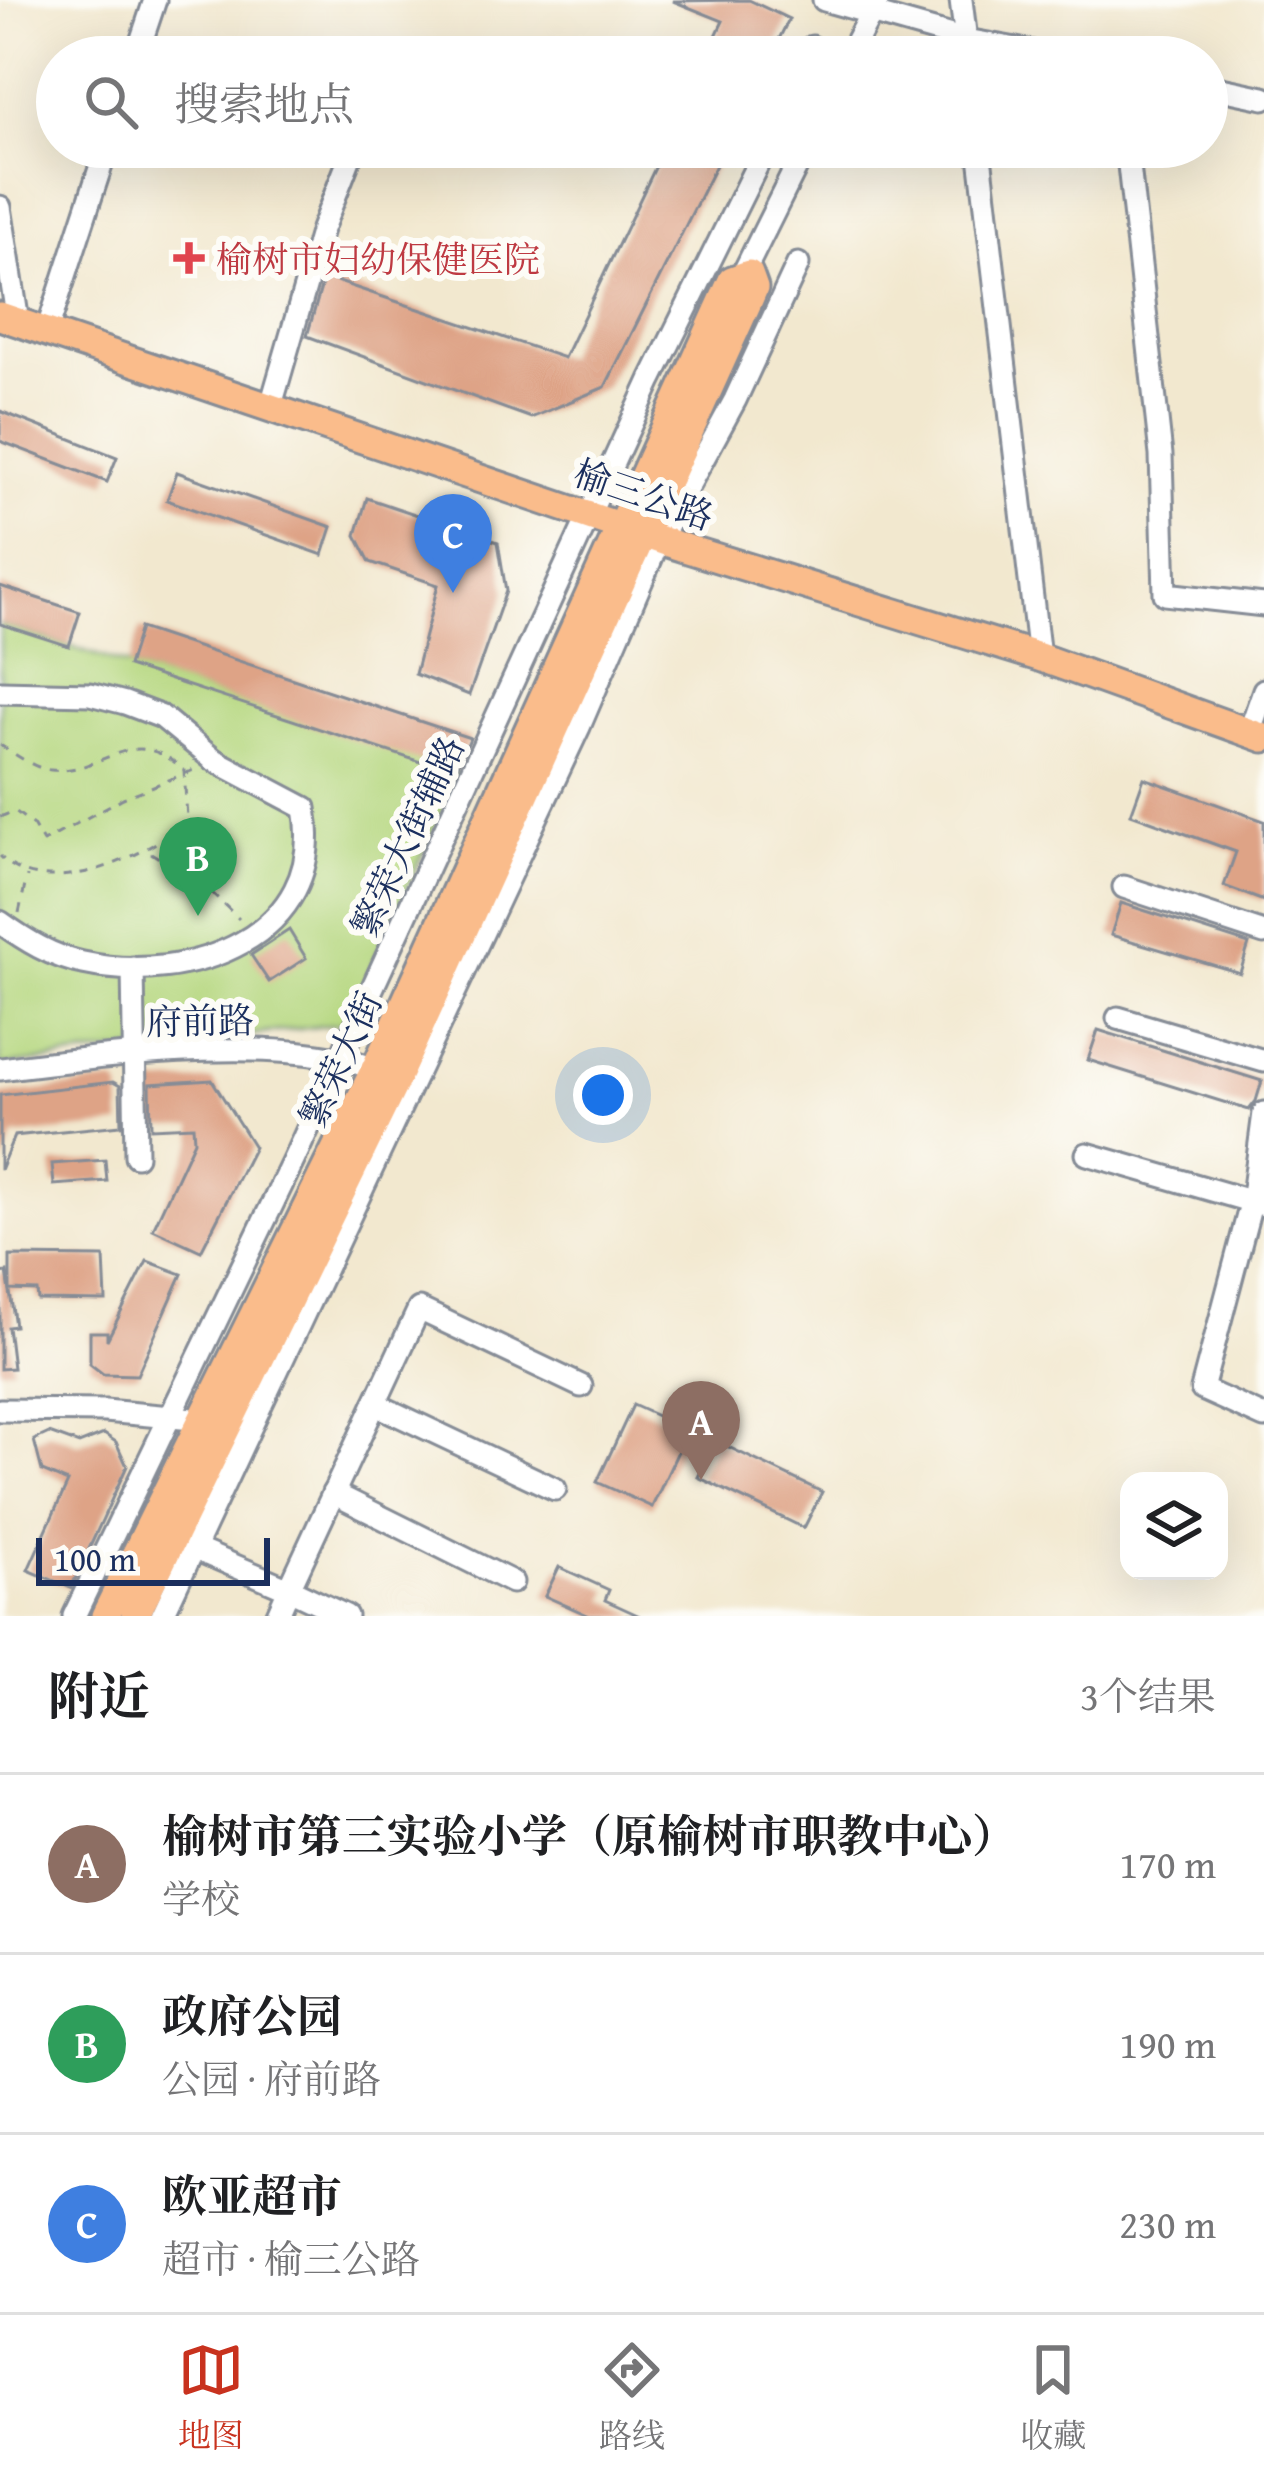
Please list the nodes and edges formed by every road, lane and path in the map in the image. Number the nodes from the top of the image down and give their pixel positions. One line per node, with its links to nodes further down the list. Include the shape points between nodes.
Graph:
1 (154, 0): 5 (street)
2 (824, 0): 4 (street)
3 (961, 0): 8 (street)
4 (874, 7): 6 (street); 7 (street)
5 (143, 36)
6 (859, 36)
7 (940, 36)
8 (966, 36)
9 (1228, 90): 10 (street)
10 (1264, 98)
11 (100, 168): 21 (street)
12 (346, 168): 22 (street)
13 (756, 168): 23 (street, 繁荣大街辅路)
14 (796, 168): 19 (street)
15 (981, 168): 26 (street)
16 (1128, 168): 25 (street, via 1161,455 1165,594)
17 (0, 207): 20 (street)
18 (798, 264): 24 (street)
19 (744, 272): 24 (main road, via 732,280); 24 (main road, via 754,288)
20 (8, 312): 21 (main road, 榆三公路)
21 (49, 326): 22 (main road, 榆三公路); 23 (main road, 榆三公路)
22 (274, 395): 23 (main road, 榆三公路)
23 (595, 505): 24 (main road, 榆三公路); 44 (street, 繁荣大街辅路)
24 (650, 521): 26 (main road, 榆三公路); 47 (main road, 繁荣大街); 60 (street, via 499,899)
25 (1264, 605)
26 (1038, 651): 29 (main road, 榆三公路)
27 (1264, 690): 29 (street)
28 (0, 692): 31 (street, via 125,703 162,717)
29 (1257, 729)
30 (0, 745): 32 (path, via 50,770 144,747 168,755)
31 (214, 760): 32 (path); 40 (street, via 305,808 308,864 292,902)
32 (184, 776): 33 (path, via 43,842 15,811); 34 (path, via 187,818)
33 (0, 817)
34 (150, 852): 36 (path); 40 (path, via 207,888)
35 (0, 856): 36 (path)
36 (27, 876): 38 (path)
37 (1124, 886): 39 (street)
38 (7, 927): 41 (street, via 51,954)
39 (1263, 933)
40 (255, 935): 41 (street, via 217,956)
41 (133, 968): 43 (street)
42 (1118, 1018): 45 (street)
43 (132, 1054): 44 (street, 府前路); 46 (street, 府前路); 50 (street)
44 (341, 1058): 47 (street, 府前路); 55 (street, 繁荣大街辅路)
45 (1264, 1061)
46 (0, 1069)
47 (386, 1075): 57 (main road, 繁荣大街); 60 (main road, 繁荣大街)
48 (1264, 1113): 51 (street)
49 (1087, 1154): 51 (street)
50 (136, 1156)
51 (1258, 1203): 56 (street, via 1202,1389)
52 (581, 1387): 53 (street, via 419,1309)
53 (375, 1404): 58 (street); 59 (street)
54 (0, 1411): 55 (street)
55 (166, 1416): 57 (street); 63 (street, 繁荣大街辅路)
56 (1264, 1417)
57 (205, 1420): 64 (main road, 繁荣大街)
58 (555, 1490)
59 (333, 1493): 61 (street); 62 (street)
60 (180, 1549): 62 (street); 65 (main road, 繁荣大街); 66 (street)
61 (512, 1582)
62 (289, 1589): 67 (street); 68 (street)
63 (74, 1616)
64 (105, 1616)
65 (135, 1616)
66 (161, 1616)
67 (277, 1616)
68 (346, 1616)

